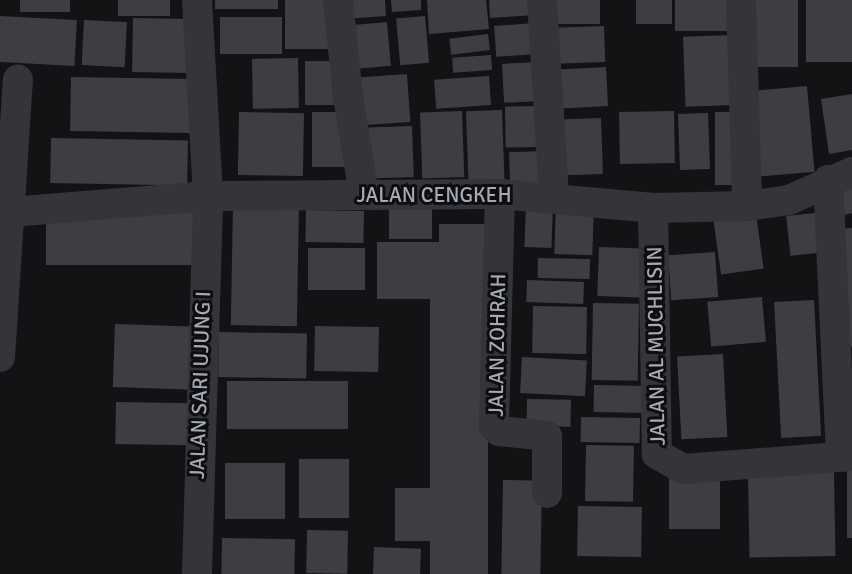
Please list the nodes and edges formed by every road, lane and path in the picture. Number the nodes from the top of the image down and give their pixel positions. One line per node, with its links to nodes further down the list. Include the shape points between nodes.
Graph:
1 (197, 0): 9 (street, JALAN SARI UJUNG I)
2 (338, 0): 8 (street)
3 (542, 0): 10 (street)
4 (741, 0): 11 (street)
5 (18, 79): 13 (street)
6 (840, 176): 11 (street, JALAN CENGKEH, via 789,200); 16 (street)
7 (500, 194): 8 (street, JALAN CENGKEH); 10 (street, JALAN CENGKEH); 17 (street, JALAN ZOHRAH, via 494,426 499,431 547,436)
8 (364, 195): 9 (street, JALAN CENGKEH)
9 (208, 196): 13 (street, JALAN CENGKEH); 18 (street, JALAN SARI UJUNG I)
10 (554, 198): 12 (street, JALAN CENGKEH)
11 (747, 206): 12 (street, JALAN CENGKEH)
12 (653, 208): 16 (street, JALAN AL MUCHLISIN, via 657,454 682,469)
13 (10, 212): 14 (street)
14 (4, 242): 15 (street)
15 (0, 357)
16 (846, 456)
17 (547, 493)
18 (197, 574)

